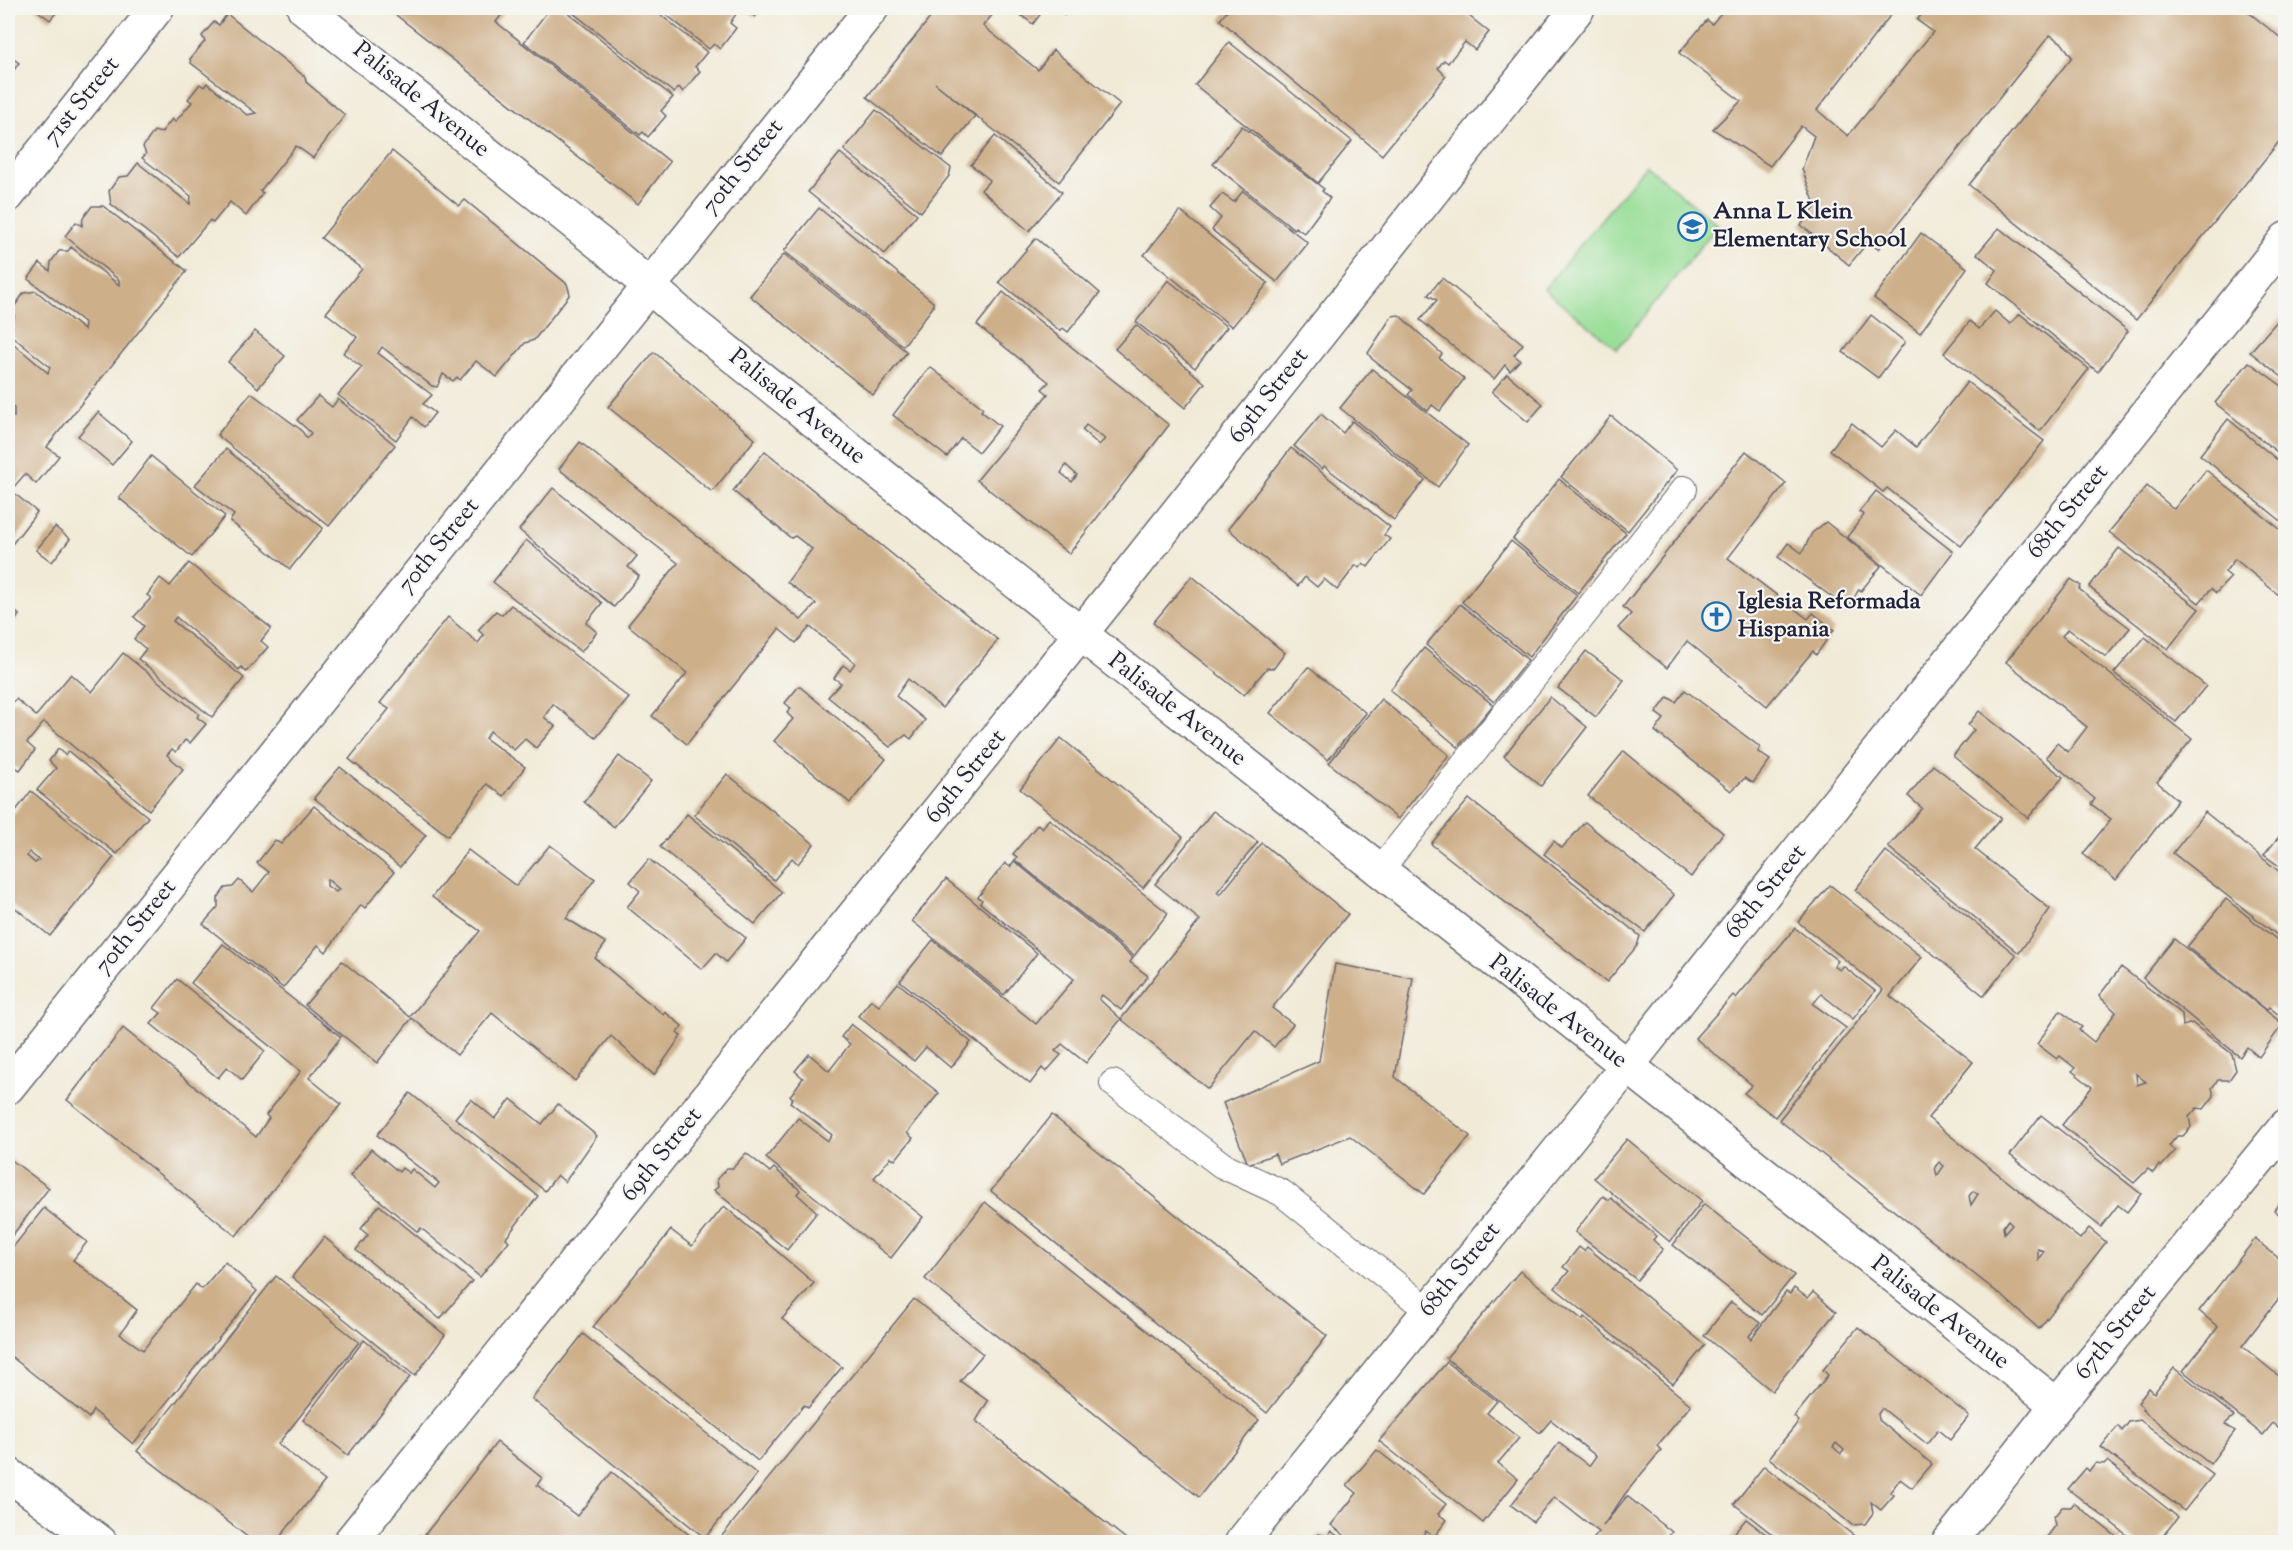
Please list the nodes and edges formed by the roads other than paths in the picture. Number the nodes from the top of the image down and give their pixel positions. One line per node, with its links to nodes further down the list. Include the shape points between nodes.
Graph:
1 (157, 8): 5 (street, 71st Street)
2 (304, 8): 7 (street, Palisade Avenue, via 608,250)
3 (872, 8): 7 (street, 70th Street)
4 (1578, 8): 9 (street, 69th Street)
5 (8, 195)
6 (2286, 239): 11 (street, 68th Street)
7 (646, 286): 9 (street, Palisade Avenue); 13 (street, 70th Street)
8 (1684, 489): 10 (lane)
9 (1081, 634): 10 (street, Palisade Avenue); 19 (street, 69th Street)
10 (1380, 870): 11 (street, Palisade Avenue)
11 (1627, 1066): 15 (street, 68th Street); 16 (street, Palisade Avenue)
12 (1113, 1083): 15 (lane, via 1222,1165 1282,1193)
13 (8, 1087)
14 (2286, 1126): 16 (street, 67th Street)
15 (1428, 1310): 20 (street, 68th Street)
16 (2057, 1405): 21 (street, 67th Street)
17 (8, 1474): 18 (street)
18 (100, 1542)
19 (350, 1542)
20 (1242, 1542)
21 (1949, 1542)

